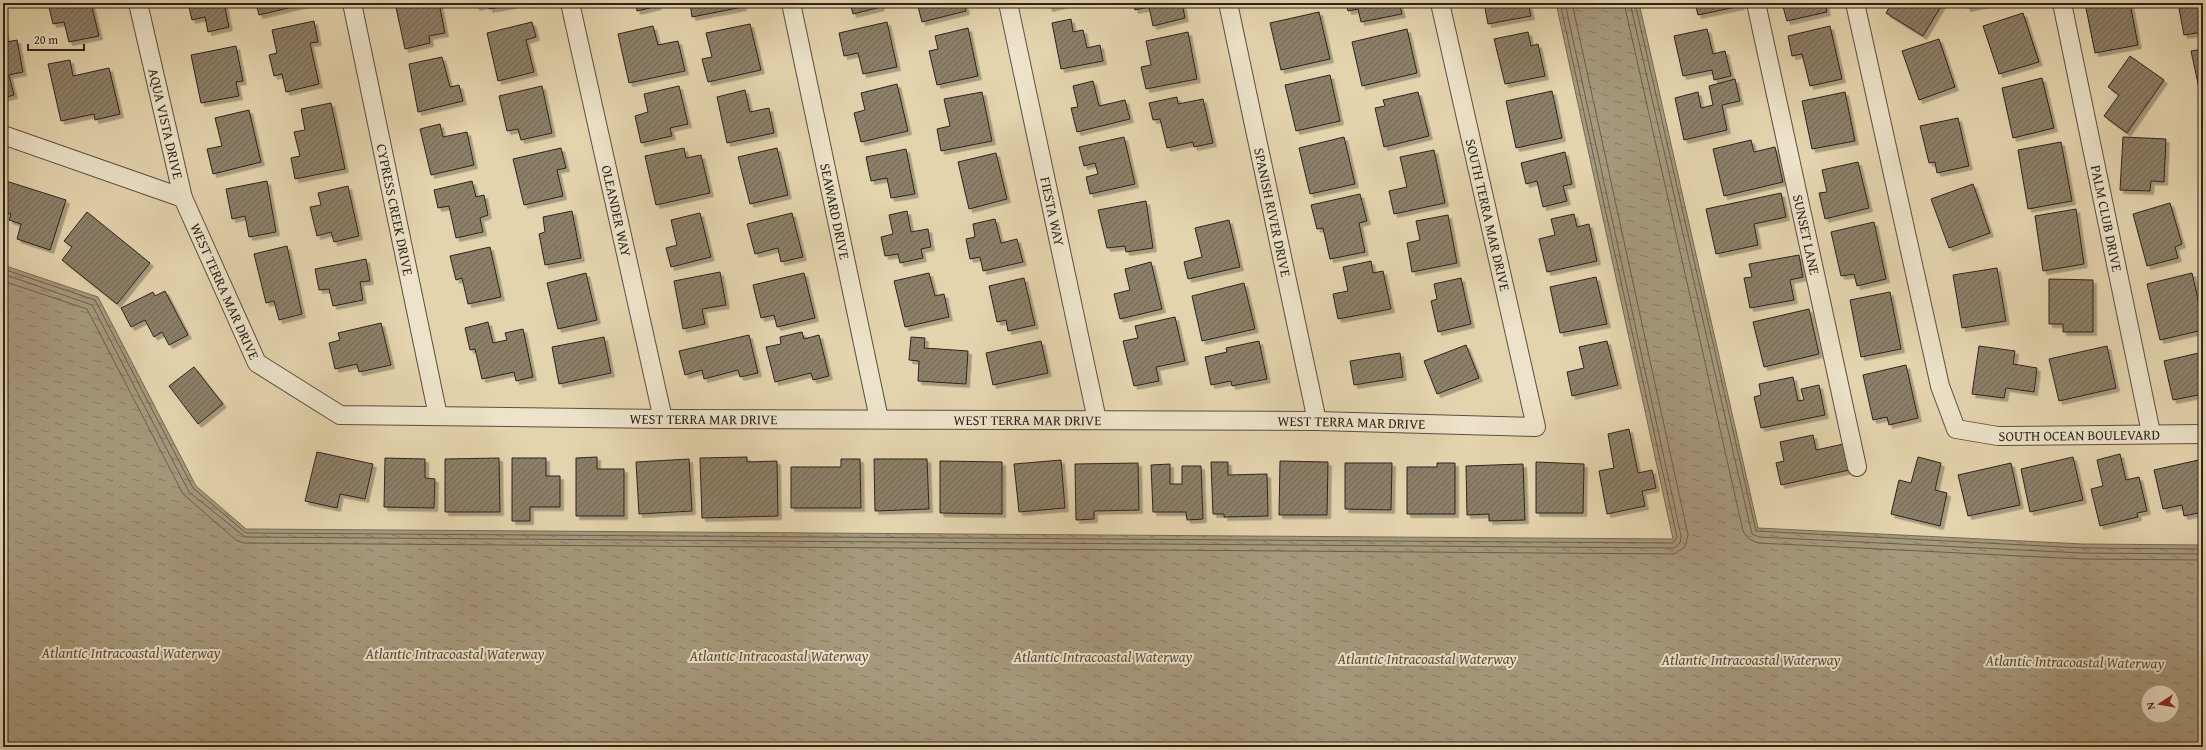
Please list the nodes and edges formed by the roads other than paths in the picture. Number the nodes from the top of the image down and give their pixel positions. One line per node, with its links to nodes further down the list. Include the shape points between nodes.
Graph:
1 (138, 3): 12 (street, AQUA VISTA DRIVE)
2 (352, 3): 13 (street, CYPRESS CREEK DRIVE)
3 (570, 3): 14 (street, OLEANDER WAY)
4 (791, 3): 15 (street, SEAWARD DRIVE)
5 (1008, 3): 16 (street, FIESTA WAY)
6 (1228, 3): 17 (street, SPANISH RIVER DRIVE)
7 (1440, 3): 18 (street, SOUTH TERRA MAR DRIVE)
8 (1756, 3): 21 (street, SUNSET LANE)
9 (1855, 3): 19 (street, SOUTH OCEAN BOULEVARD, via 1940,386 1956,429 1998,436)
10 (2062, 3): 19 (street, PALM CLUB DRIVE)
11 (3, 135): 12 (street)
12 (183, 198): 13 (street, WEST TERRA MAR DRIVE, via 257,362 340,415)
13 (438, 416): 14 (street, WEST TERRA MAR DRIVE)
14 (663, 419): 15 (street, WEST TERRA MAR DRIVE)
15 (879, 419): 16 (street, WEST TERRA MAR DRIVE)
16 (1097, 420): 17 (street, WEST TERRA MAR DRIVE)
17 (1317, 421): 18 (street, WEST TERRA MAR DRIVE)
18 (1536, 427)
19 (2151, 433): 20 (street, SOUTH OCEAN BOULEVARD)
20 (2203, 434)
21 (1857, 467)

